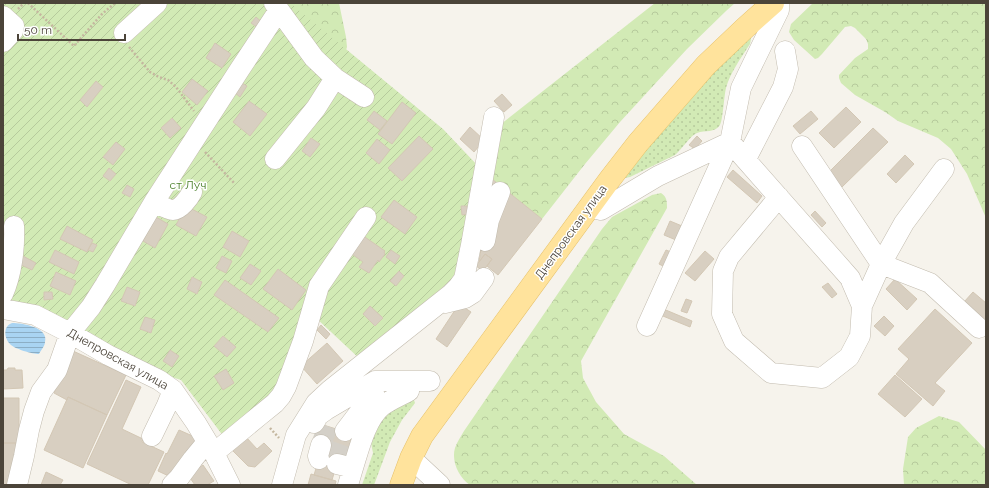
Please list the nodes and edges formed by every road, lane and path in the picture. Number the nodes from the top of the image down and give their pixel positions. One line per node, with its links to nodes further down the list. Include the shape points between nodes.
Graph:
1 (28, 3): 2 (path, via 74,46)
2 (115, 3)
3 (157, 3): 9 (lane)
4 (759, 3): 41 (main road, Днепровская улица, via 700,61 633,136 600,177)
5 (773, 3): 27 (main road, Днепровская улица, via 706,65 638,143)
6 (778, 3): 17 (lane, via 778,10 741,88)
7 (277, 6): 12 (lane, via 314,58); 15 (lane)
8 (3, 16): 10 (lane, via 14,26 13,31)
9 (124, 33): 15 (path, via 125,41 150,72 168,80 176,87)
10 (3, 42)
11 (785, 51): 20 (lane, via 788,70 782,87)
12 (335, 78): 13 (lane); 19 (lane, via 316,108)
13 (364, 97)
14 (494, 117): 32 (lane)
15 (205, 124): 16 (lane)
16 (194, 140): 22 (path); 26 (lane)
17 (730, 142): 20 (lane); 27 (lane, via 658,176 600,210); 37 (lane)
18 (802, 146): 30 (lane)
19 (274, 158)
20 (746, 160): 25 (lane)
21 (944, 169): 30 (lane, via 904,223)
22 (235, 184)
23 (192, 192): 26 (lane, via 176,209 172,210)
24 (500, 192): 32 (lane, via 488,220 483,250)
25 (779, 196): 35 (lane, via 850,278); 35 (lane, via 729,257 723,271 722,314 734,341 771,373 822,378 849,357 860,336)
26 (154, 202): 39 (lane, via 91,307)
27 (589, 207): 49 (main road, Днепровская улица, via 422,436)
28 (366, 217): 44 (lane, via 319,286 308,346 286,388 275,403)
29 (14, 226): 33 (lane, via 10,273)
30 (881, 264): 35 (lane); 38 (lane, via 930,284)
31 (484, 278): 34 (lane, via 473,293 465,298)
32 (464, 279): 34 (lane)
33 (3, 294)
34 (437, 305): 47 (lane, via 330,385 296,435)
35 (862, 306)
36 (3, 309): 39 (lane, Днепровская улица, via 35,315)
37 (647, 326)
38 (979, 328)
39 (70, 333): 42 (lane, Днепровская улица); 50 (lane, via 57,370 40,392)
40 (430, 381): 41 (lane); 43 (lane); 54 (lane, via 375,381 319,415 312,426)
41 (452, 382): 55 (main road, Днепровская улица, via 418,431)
42 (173, 390): 45 (lane); 46 (lane, Днепровская улица)
43 (409, 390): 48 (lane, via 381,406 368,425); 48 (lane, via 374,393 331,419)
44 (259, 416): 46 (lane); 47 (path)
45 (152, 436)
46 (211, 447): 51 (lane, via 193,459); 52 (lane, Днепровская улица)
47 (292, 448): 53 (lane)
48 (336, 454)
49 (411, 458): 56 (main road, Днепровская улица); 57 (lane)
50 (17, 485)
51 (172, 485)
52 (230, 485)
53 (282, 485)
54 (293, 485)
55 (394, 485)
56 (401, 485)
57 (440, 485)

